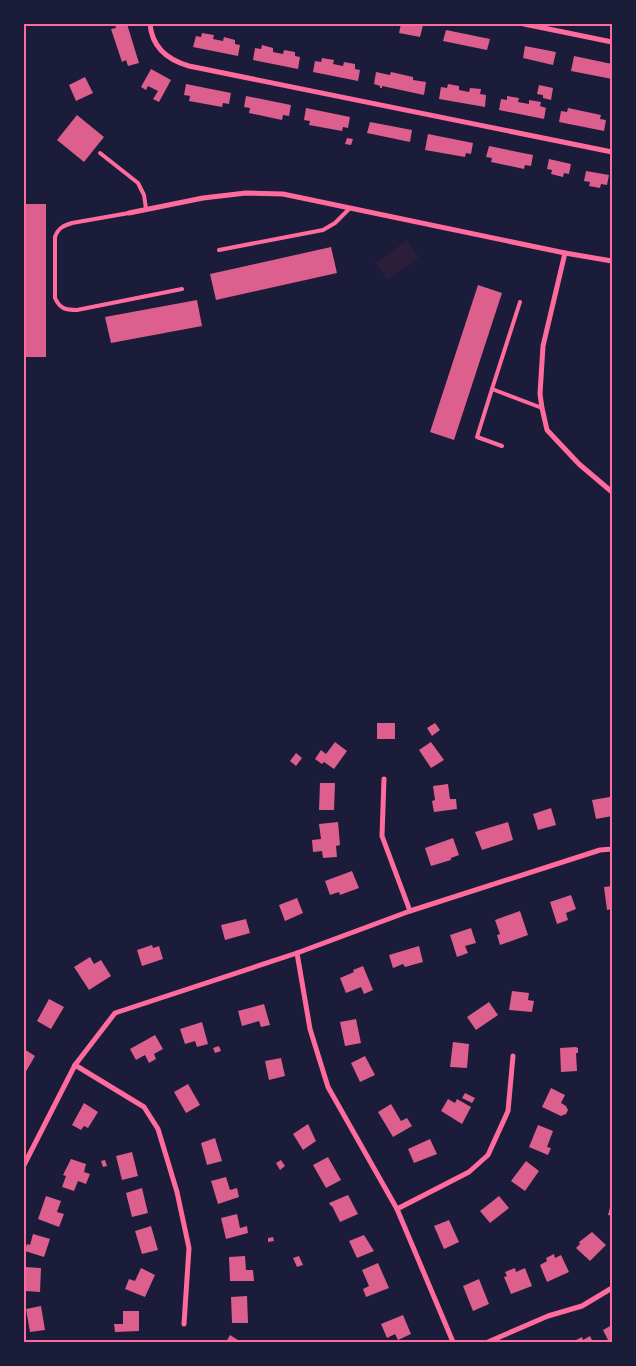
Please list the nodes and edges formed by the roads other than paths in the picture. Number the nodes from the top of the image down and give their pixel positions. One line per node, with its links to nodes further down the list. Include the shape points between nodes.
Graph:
1 (150, 24): 4 (street, via 154,41 165,55 189,66)
2 (524, 24): 3 (street)
3 (612, 42)
4 (612, 152)
5 (100, 153): 7 (lane, via 138,184)
6 (350, 208): 7 (street, via 283,194 246,193); 9 (lane, via 335,224 323,230); 10 (street)
7 (146, 210): 8 (street)
8 (129, 213): 12 (lane, via 72,223 58,230 55,237 55,298 58,305 66,310 77,310)
9 (219, 250)
10 (565, 253): 11 (street); 15 (street, via 543,346)
11 (612, 261)
12 (182, 289)
13 (520, 302): 14 (lane)
14 (492, 388): 15 (lane); 16 (lane, via 477,437)
15 (542, 408): 17 (street, via 547,430 579,464)
16 (502, 446)
17 (612, 492)
18 (384, 779): 20 (street, via 382,836)
19 (612, 849): 20 (street, via 600,850)
20 (410, 911): 21 (street)
21 (298, 953): 23 (street, via 115,1013); 25 (street, via 310,1028 328,1087)
22 (513, 1056): 25 (street, via 508,1111 488,1155 469,1172)
23 (75, 1066): 24 (street); 27 (street, via 144,1107 158,1129 177,1192 189,1248)
24 (24, 1165)
25 (397, 1209): 28 (street)
26 (612, 1288): 29 (street, via 582,1306 548,1316)
27 (184, 1324)
28 (453, 1342)
29 (488, 1342)

